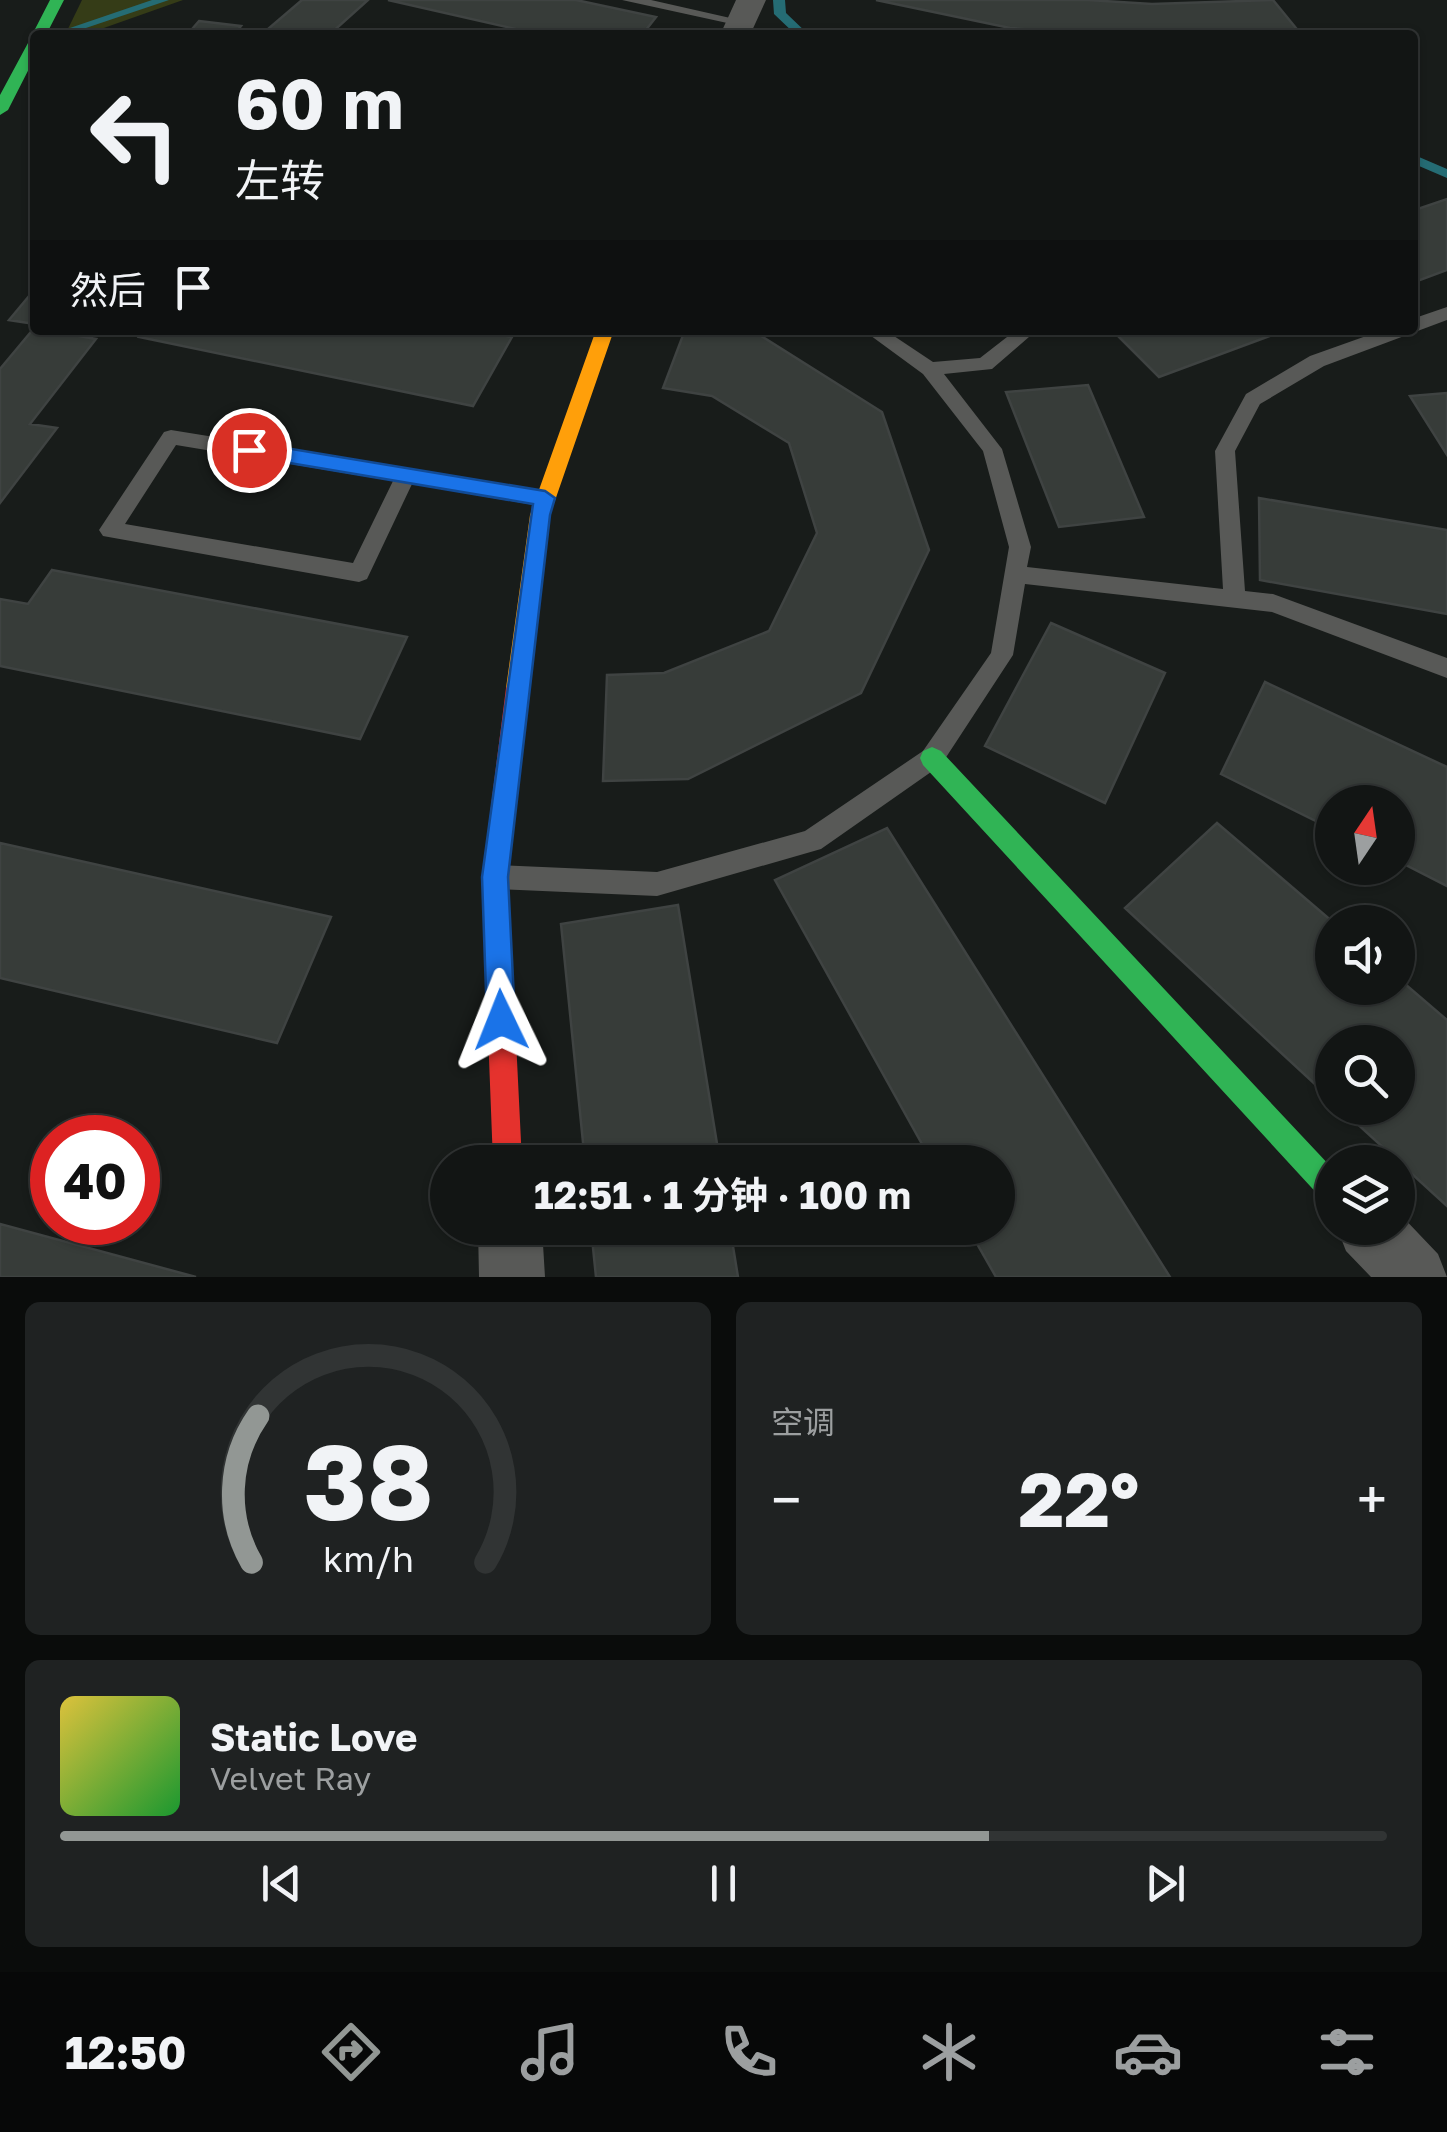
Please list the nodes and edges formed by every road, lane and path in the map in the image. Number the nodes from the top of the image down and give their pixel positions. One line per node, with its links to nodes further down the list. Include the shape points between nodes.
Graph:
1 (58, 0): 4 (street)
2 (638, 1): 3 (lane)
3 (742, 19)
4 (42, 30)
5 (30, 53): 6 (street)
6 (0, 110)
7 (1447, 313): 8 (lane)
8 (1418, 324)
9 (603, 335): 15 (street)
10 (879, 335): 13 (lane)
11 (1022, 335): 13 (lane, via 984,364)
12 (1388, 335): 17 (lane, via 1318,361 1254,399 1225,451)
13 (930, 369): 16 (lane, via 992,449 1020,547)
14 (406, 475): 14 (lane, via 171,437 110,530 360,573); 15 (lane)
15 (545, 498): 20 (street)
16 (1015, 574): 17 (lane); 19 (lane, via 1002,654)
17 (1234, 597): 18 (lane, via 1273,603)
18 (1447, 668)
19 (932, 758): 20 (lane, via 812,841 657,884); 22 (street)
20 (495, 877): 21 (street)
21 (507, 1145)
22 (1315, 1170)
23 (511, 1245): 25 (street)
24 (1385, 1245): 26 (street)
25 (512, 1277)
26 (1415, 1277)

